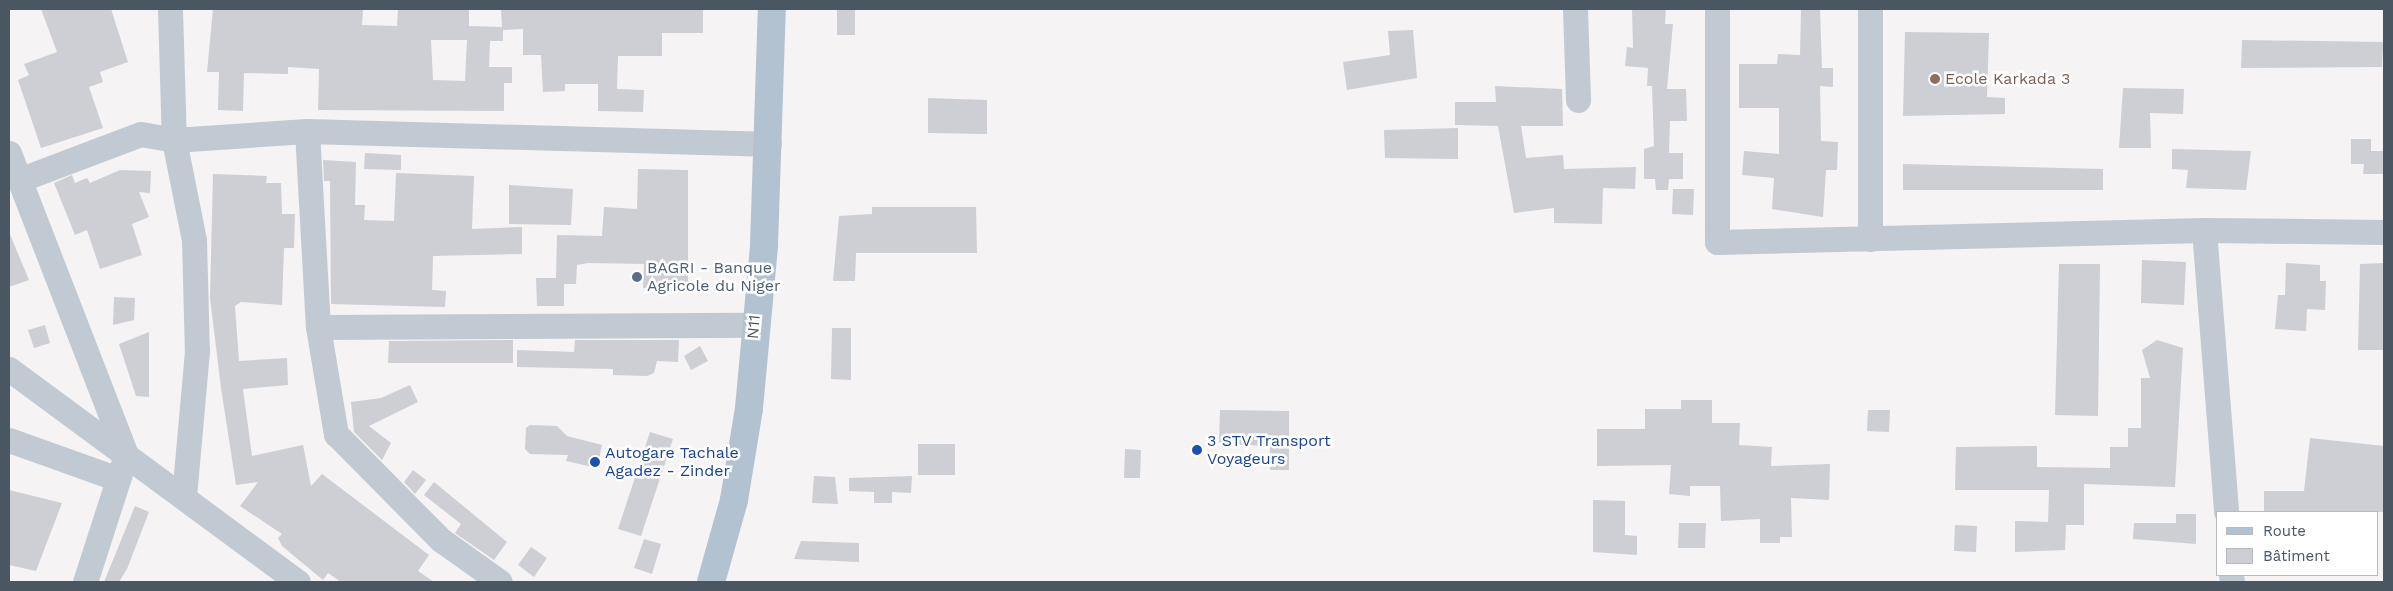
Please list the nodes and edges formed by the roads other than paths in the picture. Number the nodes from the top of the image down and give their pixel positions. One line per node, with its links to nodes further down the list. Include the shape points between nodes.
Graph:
1 (170, 9): 8 (street)
2 (772, 9): 9 (main road, N11)
3 (1575, 9): 6 (street)
4 (1718, 9): 14 (street, via 1717,242)
5 (1870, 9): 14 (street)
6 (1578, 100)
7 (307, 131): 8 (street); 9 (street); 15 (street)
8 (174, 140): 11 (street, via 141,134); 21 (street, via 194,240 197,351)
9 (769, 144): 16 (main road, N11)
10 (9, 153): 11 (street)
11 (18, 180): 19 (street)
12 (2204, 230): 13 (street); 14 (street); 22 (street)
13 (2384, 232)
14 (1870, 239)
15 (318, 326): 16 (street); 25 (street, via 336,434 441,540)
16 (754, 326): 26 (main road, N11, via 748,417 734,500)
17 (9, 369): 19 (street)
18 (9, 440): 20 (street)
19 (126, 455): 20 (street); 21 (street)
20 (118, 479): 23 (street)
21 (184, 497): 24 (street)
22 (2226, 511)
23 (85, 582)
24 (298, 582)
25 (500, 582)
26 (711, 582)

